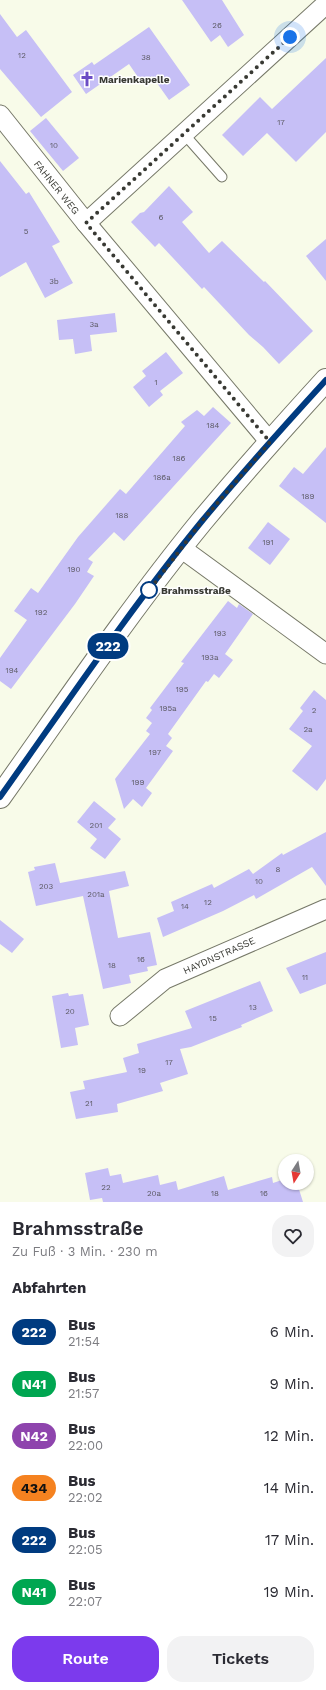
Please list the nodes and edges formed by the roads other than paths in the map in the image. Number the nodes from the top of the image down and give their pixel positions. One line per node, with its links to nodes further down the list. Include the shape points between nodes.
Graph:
1 (326, 4): 3 (street)
2 (0, 115): 5 (street, FAHNER WEG)
3 (184, 134): 4 (lane); 5 (street)
4 (222, 177)
5 (86, 223): 7 (street, FAHNER WEG)
6 (326, 380): 7 (main road)
7 (270, 442): 8 (main road)
8 (182, 548): 9 (street); 10 (main road)
9 (326, 654)
10 (0, 797)
11 (326, 909): 12 (street, HAYDNSTRASSE, via 165,979)
12 (120, 1016)

